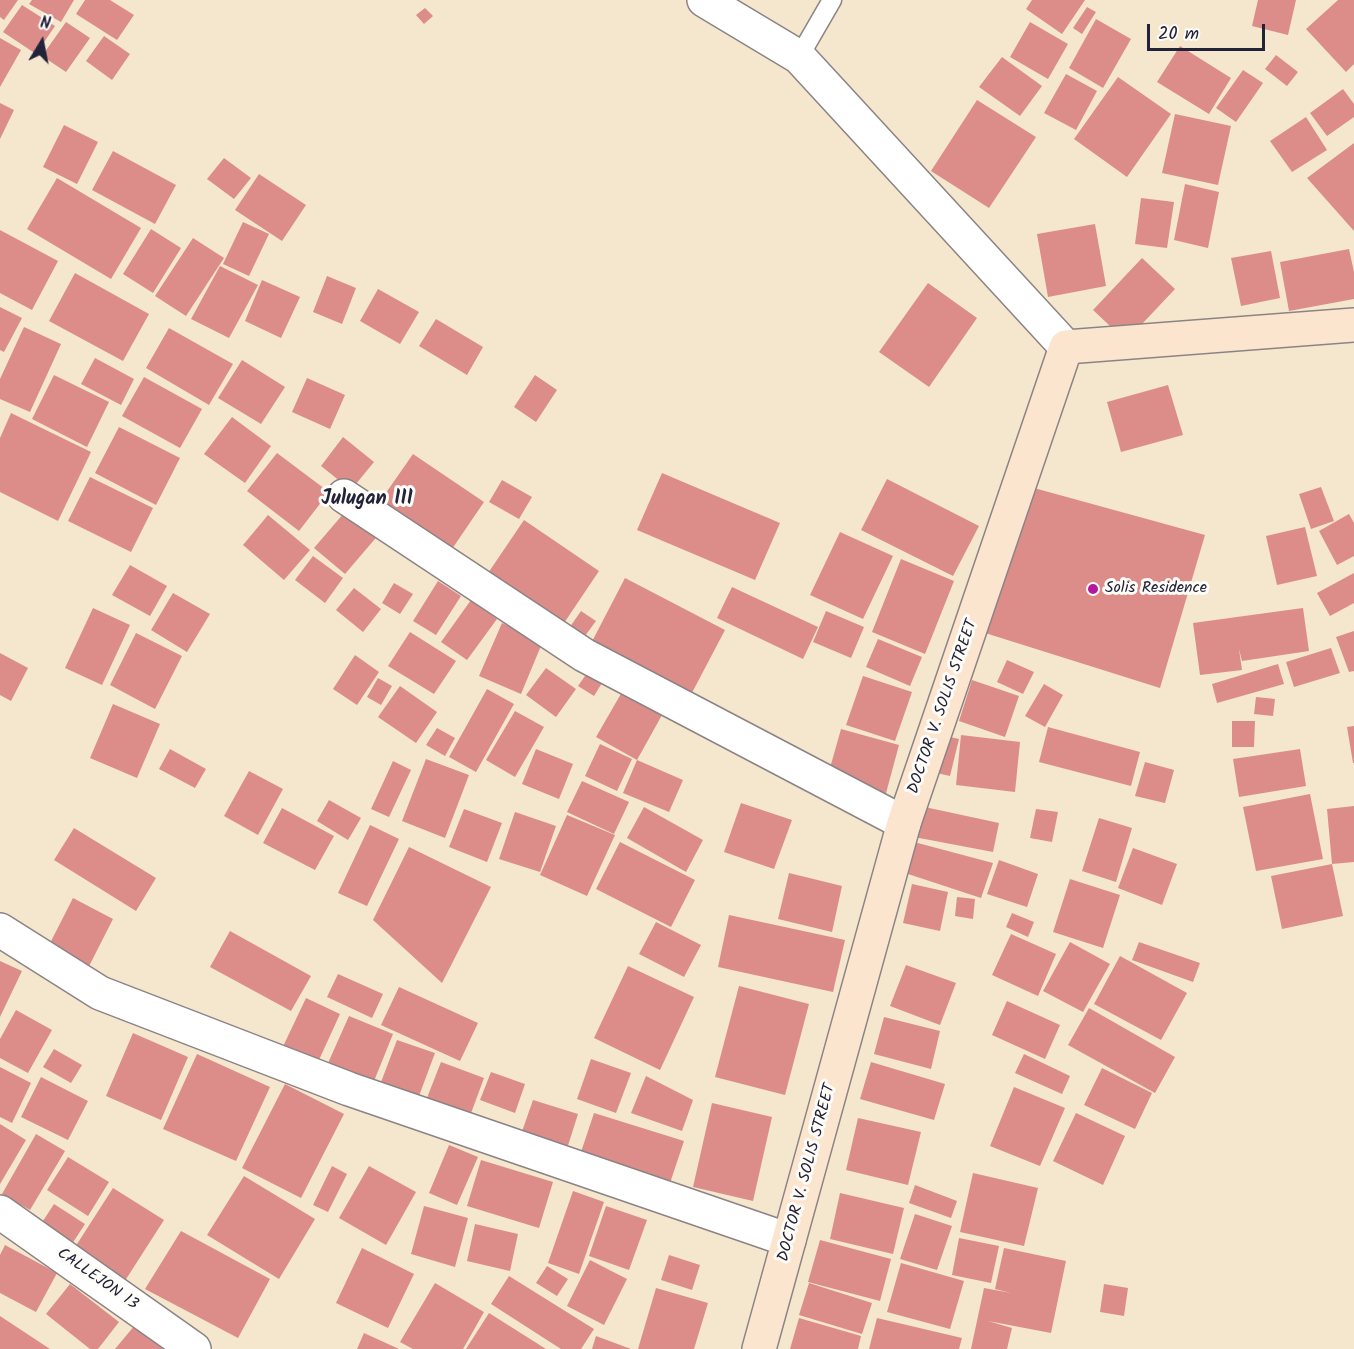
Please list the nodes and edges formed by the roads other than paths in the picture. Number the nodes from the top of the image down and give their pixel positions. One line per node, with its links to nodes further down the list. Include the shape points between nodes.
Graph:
1 (704, 0): 3 (street)
2 (832, 0): 3 (lane)
3 (799, 57): 5 (street)
4 (1354, 325): 5 (street)
5 (1066, 347): 7 (street, DOCTOR V. SOLIS STREET)
6 (344, 496): 7 (street, via 584,655)
7 (904, 824): 10 (street, DOCTOR V. SOLIS STREET)
8 (0, 930): 10 (street, via 100,993 349,1089)
9 (0, 1212): 11 (street, CALLEJON 13)
10 (789, 1240): 12 (street, DOCTOR V. SOLIS STREET)
11 (194, 1349)
12 (759, 1349)

